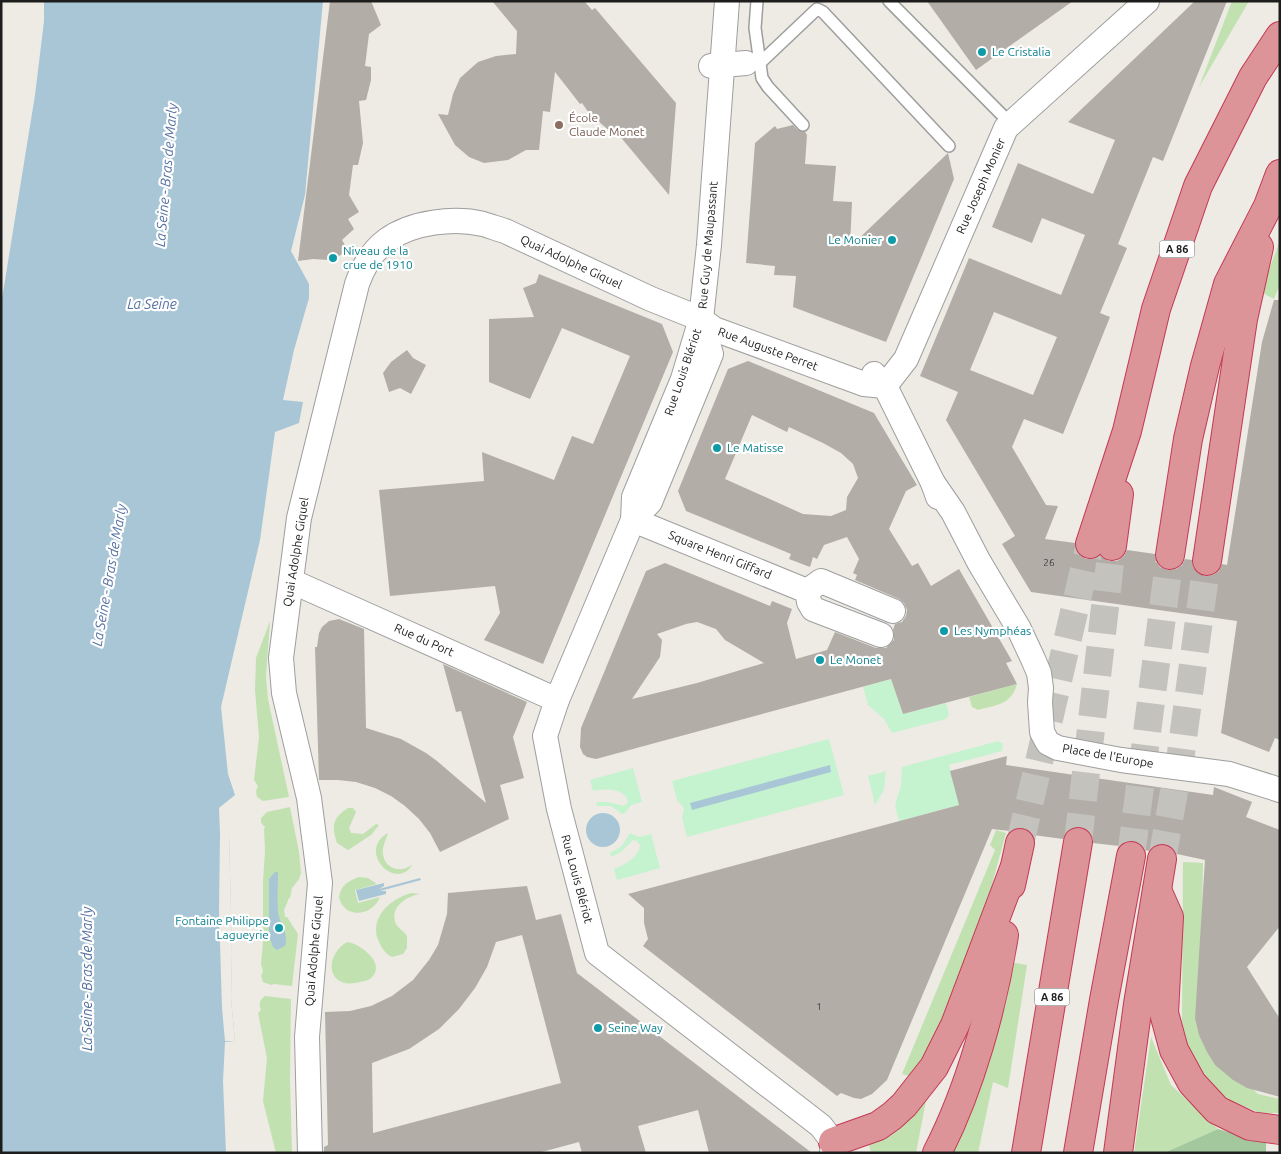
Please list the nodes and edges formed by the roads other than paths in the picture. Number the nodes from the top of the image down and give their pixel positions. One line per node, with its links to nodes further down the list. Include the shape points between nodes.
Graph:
1 (716, 1): 8 (street, Rue Guy de Maupassant)
2 (727, 1): 8 (street, Rue Guy de Maupassant)
3 (757, 1): 7 (lane)
4 (889, 1): 9 (lane)
5 (1148, 1): 9 (street, Rue Joseph Monier)
6 (1280, 36): 17 (highway, A 86, via 1253,77 1198,186 1156,309)
7 (753, 63): 8 (street); 10 (lane, via 768,87); 11 (lane, via 817,9)
8 (716, 66): 14 (street, Rue Guy de Maupassant, via 692,288)
9 (1011, 124): 15 (street, Rue Joseph Monier, via 1006,128 906,359)
10 (803, 125)
11 (949, 146)
12 (1280, 174): 13 (highway)
13 (1268, 206): 18 (highway, via 1228,284 1204,366 1188,439); 19 (highway, via 1243,319)
14 (701, 319): 15 (street, Rue Auguste Perret, via 722,318 869,368); 16 (street, Rue Louis Blériot, via 711,354 650,502); 20 (street, Quai Adolphe Giquel, via 483,224 450,220 437,222 387,240 373,253 357,284 299,518)
15 (885, 386): 23 (street, Rue Auguste Perret, via 933,484 953,512)
16 (633, 520): 21 (street, Square Henri Giffard); 25 (street, Rue Louis Blériot)
17 (1101, 545)
18 (1170, 555)
19 (1207, 561)
20 (291, 581): 25 (street, Rue du Port); 33 (street, Quai Adolphe Giquel, via 281,673 308,798 320,882 307,1038)
21 (808, 590): 22 (street, via 821,581); 24 (street, via 813,609)
22 (893, 611)
23 (1019, 629): 26 (street, Place de l'Europe, via 1039,673 1042,732 1048,743 1058,748 1121,760 1229,774)
24 (882, 635)
25 (557, 700): 32 (street, Rue Louis Blériot, via 545,736 560,814 597,953 821,1126)
26 (1280, 790)
27 (1078, 842): 35 (highway, A 86)
28 (1131, 856): 36 (highway)
29 (1162, 859): 30 (highway)
30 (1157, 890): 31 (highway, via 1169,917 1164,1013 1174,1050 1192,1083 1217,1110 1250,1126); 37 (highway)
31 (1280, 1130)
32 (833, 1148): 34 (highway, via 892,1116 934,1067 955,1025 1017,856 1002,950 984,1026 950,1126)
33 (310, 1153)
34 (937, 1153)
35 (1026, 1153)
36 (1078, 1153)
37 (1118, 1153)

